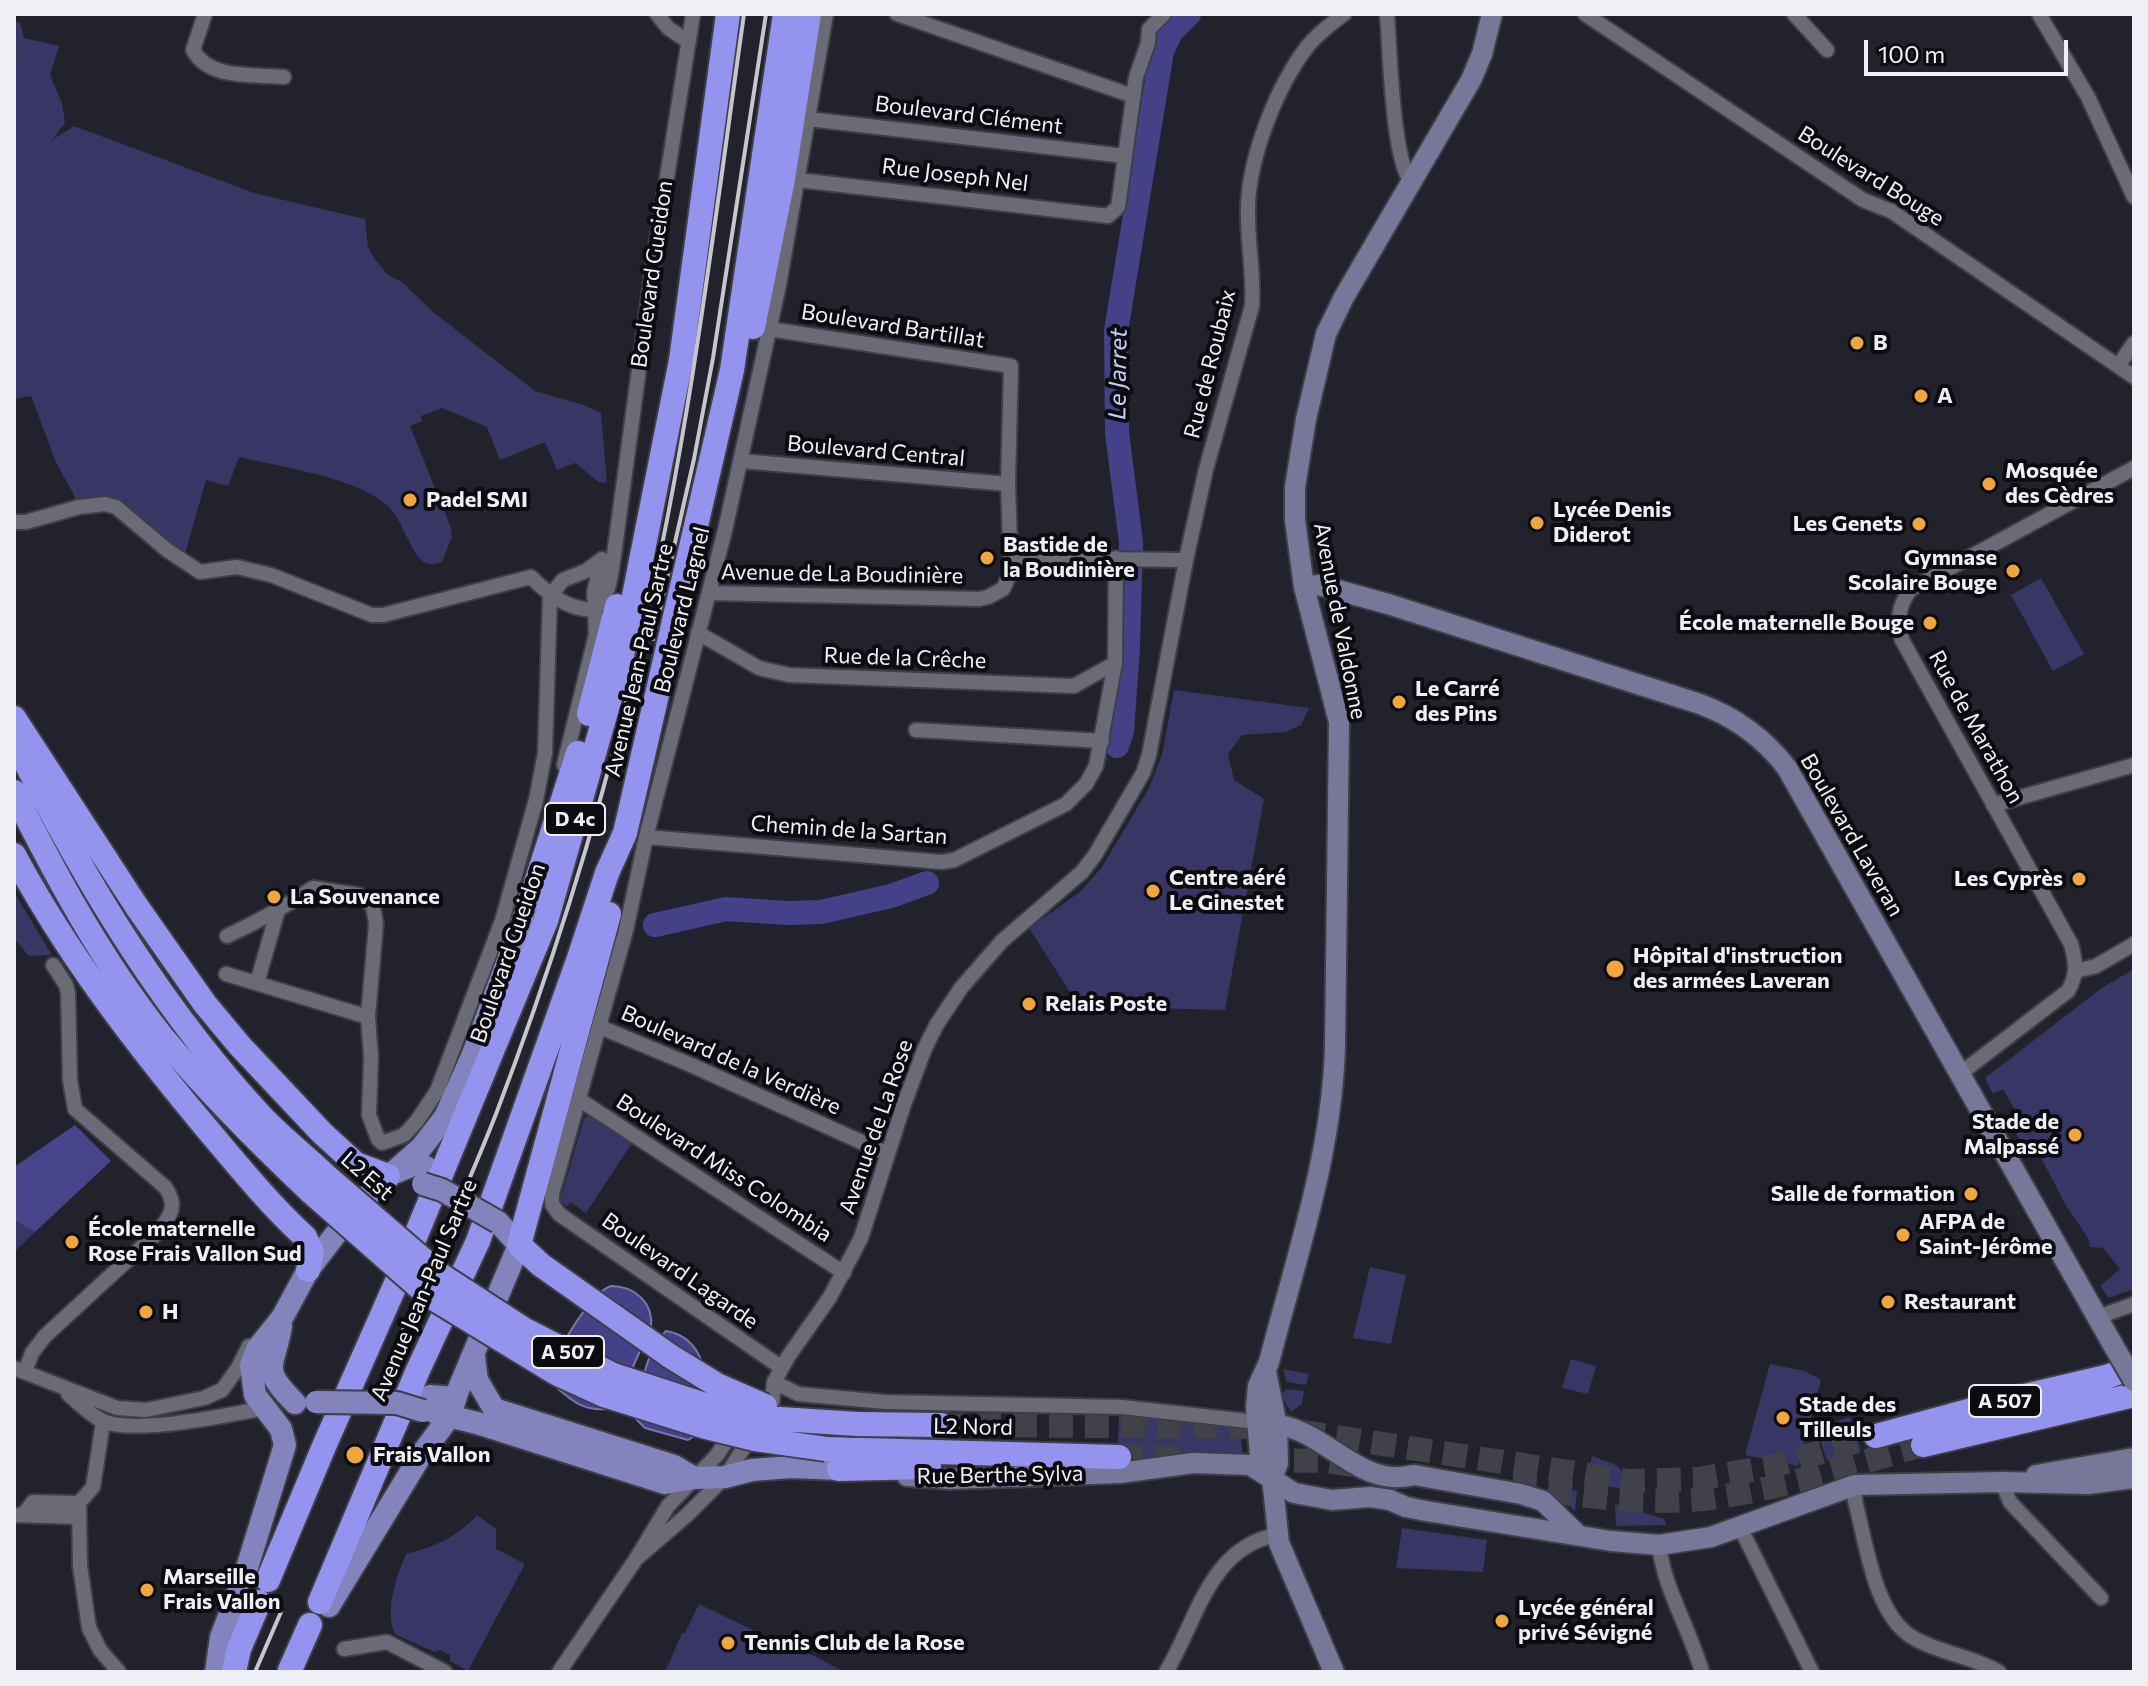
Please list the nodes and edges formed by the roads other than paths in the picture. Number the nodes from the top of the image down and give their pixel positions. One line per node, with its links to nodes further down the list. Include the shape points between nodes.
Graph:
1 (205, 14): 18 (street, via 193,50 199,60 213,70)
2 (657, 14): 16 (street)
3 (693, 14): 16 (street, Boulevard Gueidon)
4 (728, 14): 27 (highway, Avenue Jean-Paul Sartre / D 4c)
5 (785, 14): 45 (highway, Avenue Jean-Paul Sartre / D 4c, via 732,370)
6 (809, 14): 45 (highway, via 783,179 744,368)
7 (826, 14): 20 (street, Boulevard Lagnel)
8 (897, 14): 19 (street)
9 (1164, 14): 19 (street, via 1149,29)
10 (1344, 14): 38 (street, Rue de Roubaix, via 1309,44 1290,72 1257,157 1248,207 1252,306)
11 (1387, 14): 23 (street, via 1396,127)
12 (1492, 14): 23 (street, Avenue de Valdonne, via 1471,80)
13 (1585, 14): 28 (street, Boulevard Bouge, via 1863,200 1891,211)
14 (1794, 14): 17 (street)
15 (2039, 14): 24 (street, via 2088,97)
16 (689, 42): 34 (street, Boulevard Gueidon)
17 (1827, 50)
18 (284, 77)
19 (1133, 96): 21 (street)
20 (808, 119): 21 (street, Boulevard Clément); 22 (street, Boulevard Lagnel)
21 (1125, 156): 22 (street, Rue Joseph Nel, via 1118,207 1108,216)
22 (798, 180): 25 (street, Boulevard Lagnel)
23 (1412, 183): 39 (street, Avenue de Valdonne, via 1326,334 1295,487)
24 (2134, 197)
25 (769, 329): 30 (street, Boulevard Lagnel); 32 (street, Boulevard Bartillat, via 1011,366)
26 (2134, 343): 28 (street)
27 (681, 360): 55 (highway, via 582,739); 112 (highway, Avenue Jean-Paul Sartre / D 4c, via 622,656 546,921 400,1274)
28 (2118, 366): 29 (street, Boulevard Bouge)
29 (2134, 377)
30 (741, 461): 32 (street, Boulevard Central); 40 (street, Boulevard Lagnel)
31 (2134, 468): 52 (street, Rue de Marathon, via 1911,589 1902,601 1897,617 1902,640)
32 (1008, 484): 35 (street)
33 (14, 522): 41 (street, via 105,504 200,572 237,567 271,575 372,615 531,577)
34 (616, 534): 37 (street, Boulevard Gueidon); 42 (street, Boulevard Gueidon, via 607,594)
35 (1011, 558): 36 (street); 40 (street, Avenue de La Boudinière, via 1003,589 979,599)
36 (1122, 558): 38 (street); 44 (street, Chemin de la Sartan)
37 (601, 560): 41 (street, via 563,580); 42 (street, Boulevard Gueidon)
38 (1186, 560): 67 (street, Avenue de La Rose, via 1143,773 1082,872 1002,941 961,988 925,1048)
39 (1304, 587): 65 (street, Boulevard Laveran, via 1319,585 1509,641 1719,711 1753,733 1787,768); 92 (street, Avenue de Valdonne, via 1339,722 1333,1089 1322,1159 1258,1386)
40 (709, 593): 43 (street, Boulevard Lagnel)
41 (550, 596): 42 (street); 63 (street, Boulevard Gueidon, via 545,753 502,921 437,1091 417,1121 390,1143 378,1139 369,1115)
42 (594, 610): 55 (street, Boulevard Gueidon, via 596,634)
43 (698, 633): 44 (street, Rue de la Crêche, via 759,668 789,675 1074,686); 53 (street, Boulevard Lagnel)
44 (1115, 663): 49 (street, Chemin de la Sartan)
45 (655, 708): 53 (highway, Avenue Jean-Paul Sartre / D 4c)
46 (14, 718): 68 (highway, via 205,1004 322,1133 356,1164)
47 (916, 730): 49 (street)
48 (14, 740): 69 (highway, L2 Est / A 507, via 77,863 182,1021)
49 (1102, 741): 53 (street, Chemin de la Sartan, via 1086,784 1066,804 954,860)
50 (2134, 765): 52 (street)
51 (14, 792): 69 (highway, L2 Est / A 507, via 94,939 162,1036 248,1132)
52 (1993, 805): 60 (street, Rue de Marathon, via 2071,944)
53 (635, 835): 64 (street, Boulevard Lagnel, via 626,930); 71 (highway); 114 (highway, Avenue Jean-Paul Sartre / D 4c, via 607,873 478,1241 418,1370)
54 (14, 855): 72 (highway, via 84,971 159,1072 305,1237 312,1252)
55 (531, 898): 68 (main road, Boulevard Gueidon, via 445,1117 421,1148)
56 (278, 910): 57 (street); 62 (street); 63 (street, via 313,888 359,895 373,906)
57 (227, 936)
58 (2134, 944): 60 (street)
59 (53, 965): 80 (street, via 68,993 75,1109 165,1187 173,1206 159,1231 45,1336)
60 (2076, 971): 65 (street, via 2068,991)
61 (226, 974): 62 (street)
62 (257, 983): 63 (street)
63 (368, 1017)
64 (600, 1027): 66 (street, Boulevard Lagnel); 67 (street, Boulevard de la Verdière)
65 (1961, 1073): 75 (street, Boulevard Laveran)
66 (580, 1100): 70 (street, Boulevard Lagnel, via 552,1194); 73 (street, Boulevard Miss Colombia)
67 (888, 1154): 73 (street, Avenue de La Rose)
68 (388, 1176): 71 (main road, bridge, via 431,1181 498,1222); 72 (main road)
69 (318, 1184): 91 (highway, L2 Est / A 507, bridge, via 525,1330 613,1375 714,1408 765,1418); 98 (highway, L2 Est / A 507, bridge, via 428,1295 556,1373 604,1395 706,1427)
70 (554, 1209): 79 (street, Boulevard Lagarde)
71 (519, 1245): 77 (main road); 91 (highway, bridge, via 670,1356 739,1396)
72 (308, 1270): 76 (main road)
73 (844, 1273): 79 (street, Avenue de La Rose)
74 (2134, 1304): 75 (street)
75 (2098, 1317): 81 (street, Boulevard Laveran, bridge)
76 (282, 1318): 83 (street, via 247,1349 228,1383 204,1398 125,1409); 86 (main road, via 270,1366 281,1389); 88 (main road, via 251,1365 255,1395)
77 (474, 1356): 87 (main road); 100 (main road, via 477,1380 494,1409 674,1466)
78 (2134, 1367): 94 (highway, A 507)
79 (782, 1368): 82 (street, Avenue de La Rose)
80 (20, 1370): 83 (street)
81 (2134, 1381)
82 (774, 1382): 92 (street, via 798,1394 885,1402 1122,1407); 99 (street, via 772,1405); 100 (street, via 757,1394 717,1455)
83 (57, 1385): 90 (street)
84 (2134, 1395): 89 (highway, A 507)
85 (2134, 1402): 89 (highway)
86 (305, 1403): 87 (main road, bridge); 88 (main road)
87 (453, 1407): 100 (main road, Rue Berthe Sylva, via 665,1483); 114 (main road)
88 (265, 1408): 90 (street, via 180,1423); 112 (main road, via 281,1429 285,1445)
89 (2084, 1408): 95 (highway, A 507)
90 (103, 1422): 105 (street, via 93,1487)
91 (857, 1424): 93 (highway, L2 Nord / A 507)
92 (1267, 1424): 101 (street, Avenue de Valdonne, via 1260,1456); 108 (street, via 1288,1427 1367,1473 1398,1479 1414,1475 1543,1501)
93 (941, 1425)
94 (1876, 1436)
95 (1923, 1445)
96 (1119, 1457): 98 (highway, L2 Nord / A 507)
97 (2134, 1458): 103 (street)
98 (833, 1459): 99 (main road, Rue Berthe Sylva); 101 (street, Rue Berthe Sylva, via 950,1479 1120,1473 1193,1463 1250,1465)
99 (725, 1477): 100 (main road, Rue Berthe Sylva); 111 (street)
100 (694, 1478): 111 (street, via 668,1506)
101 (1272, 1478): 108 (street, Rue Berthe Sylva, via 1294,1493 1332,1500 1370,1497); 109 (street, Avenue de Valdonne)
102 (2134, 1478): 103 (street, via 2088,1484)
103 (2002, 1482): 104 (street, Rue Berthe Sylva); 113 (street, via 2010,1502)
104 (1855, 1485): 107 (street, Rue Berthe Sylva); 127 (street, via 1881,1598 1892,1621 1912,1637)
105 (79, 1510): 106 (street); 118 (street, via 86,1618 100,1650)
106 (18, 1515)
107 (1740, 1527): 110 (street, Rue Berthe Sylva); 126 (street)
108 (1577, 1534): 110 (street, Rue Berthe Sylva)
109 (1277, 1535): 123 (street, via 1245,1546 1212,1577); 124 (street, Avenue de Valdonne)
110 (1659, 1545): 125 (street, via 1663,1572)
111 (636, 1559): 122 (street)
112 (253, 1587): 119 (main road, via 221,1637); 120 (highway, Avenue Jean-Paul Sartre / D 4c)
113 (2101, 1598)
114 (324, 1604)
115 (313, 1626): 117 (highway)
116 (344, 1649): 121 (street, via 387,1642)
117 (290, 1671)
118 (119, 1672)
119 (216, 1672)
120 (234, 1672)
121 (445, 1672)
122 (559, 1672)
123 (1166, 1672)
124 (1334, 1672)
125 (1702, 1672)
126 (1812, 1672)
127 (1999, 1672)

